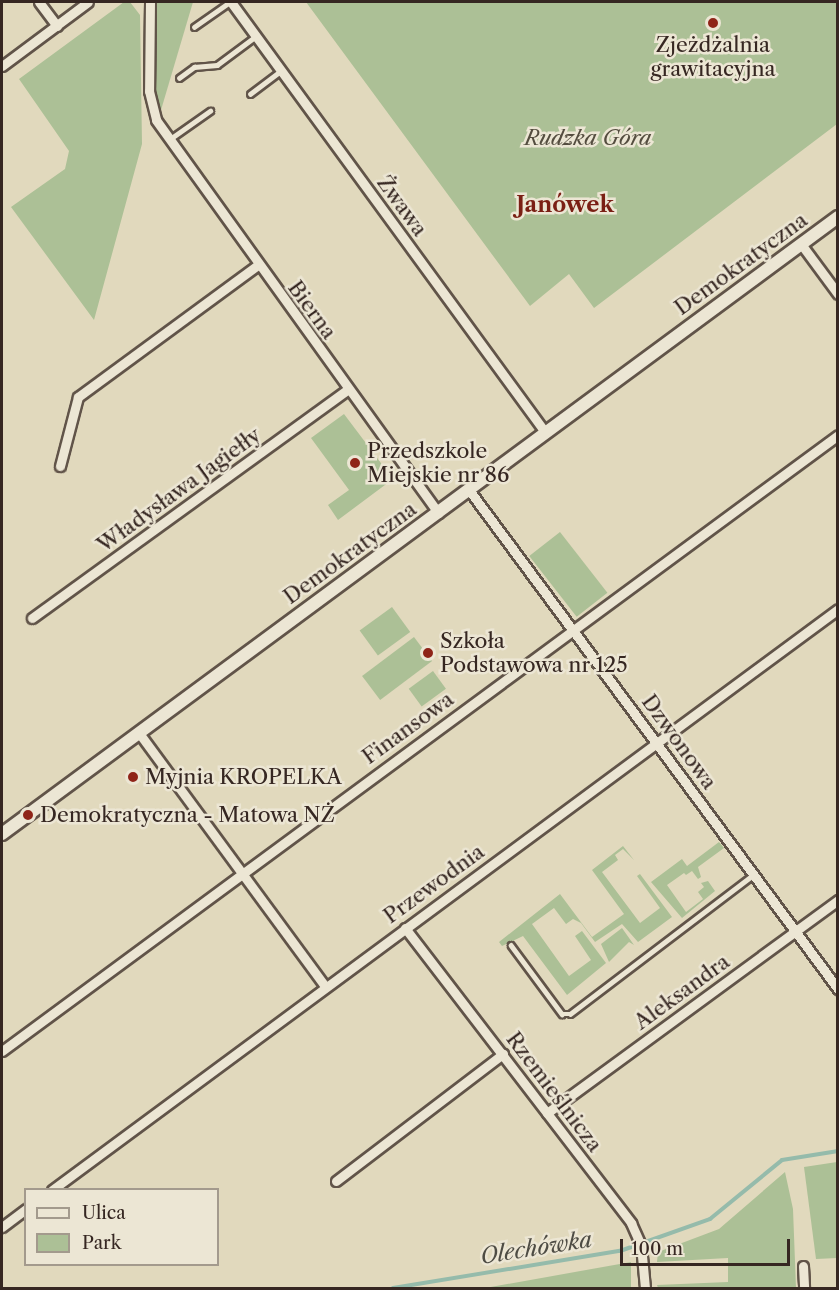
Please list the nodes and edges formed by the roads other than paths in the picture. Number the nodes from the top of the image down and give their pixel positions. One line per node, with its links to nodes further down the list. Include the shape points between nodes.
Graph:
1 (39, 2): 5 (street)
2 (88, 2): 5 (street)
3 (150, 2): 13 (street, Bierna, via 149,91 159,126)
4 (230, 2): 6 (lane); 7 (street, Żwawa)
5 (57, 26): 8 (street)
6 (194, 27)
7 (256, 36): 9 (street, Żwawa); 10 (lane, via 217,65 194,67)
8 (2, 66)
9 (281, 70): 11 (lane); 19 (street, Żwawa)
10 (179, 78)
11 (249, 94)
12 (210, 111): 13 (lane)
13 (169, 140): 16 (street, Bierna)
14 (837, 217): 15 (street, Demokratyczna)
15 (801, 244): 17 (street); 19 (street, Demokratyczna)
16 (258, 265): 18 (street, Bierna); 21 (street, via 78,397)
17 (837, 294)
18 (347, 390): 23 (street, Bierna); 25 (street, Władysława Jagiełły)
19 (545, 432): 22 (street, Demokratyczna)
20 (837, 435): 26 (street, Finansowa)
21 (60, 466)
22 (469, 490): 23 (street, Demokratyczna); 26 (street, Dzwonowa)
23 (438, 513): 27 (street, Demokratyczna)
24 (837, 609): 28 (street, Przewodnia)
25 (32, 618)
26 (573, 628): 28 (street, Dzwonowa); 30 (street, Finansowa)
27 (139, 733): 29 (street, Demokratyczna); 30 (street)
28 (657, 742): 31 (street, Dzwonowa); 33 (street, Przewodnia)
29 (2, 834)
30 (241, 873): 36 (street); 38 (street, Finansowa)
31 (754, 874): 34 (street, Dzwonowa); 35 (lane, via 570,1014 562,1014)
32 (837, 900): 34 (street, Aleksandra)
33 (405, 928): 36 (street, Przewodnia); 39 (street, Rzemieślnicza)
34 (795, 931): 37 (street, Dzwonowa); 40 (street, Aleksandra)
35 (511, 945)
36 (325, 986): 42 (street, Przewodnia)
37 (837, 988)
38 (2, 1051)
39 (503, 1054): 40 (street, Rzemieślnicza); 41 (street)
40 (547, 1113): 46 (street, Rzemieślnicza, via 637,1235 644,1254)
41 (336, 1181)
42 (55, 1188)
43 (24, 1210): 44 (street)
44 (2, 1227)
45 (803, 1266): 47 (street)
46 (645, 1288)
47 (804, 1288)

